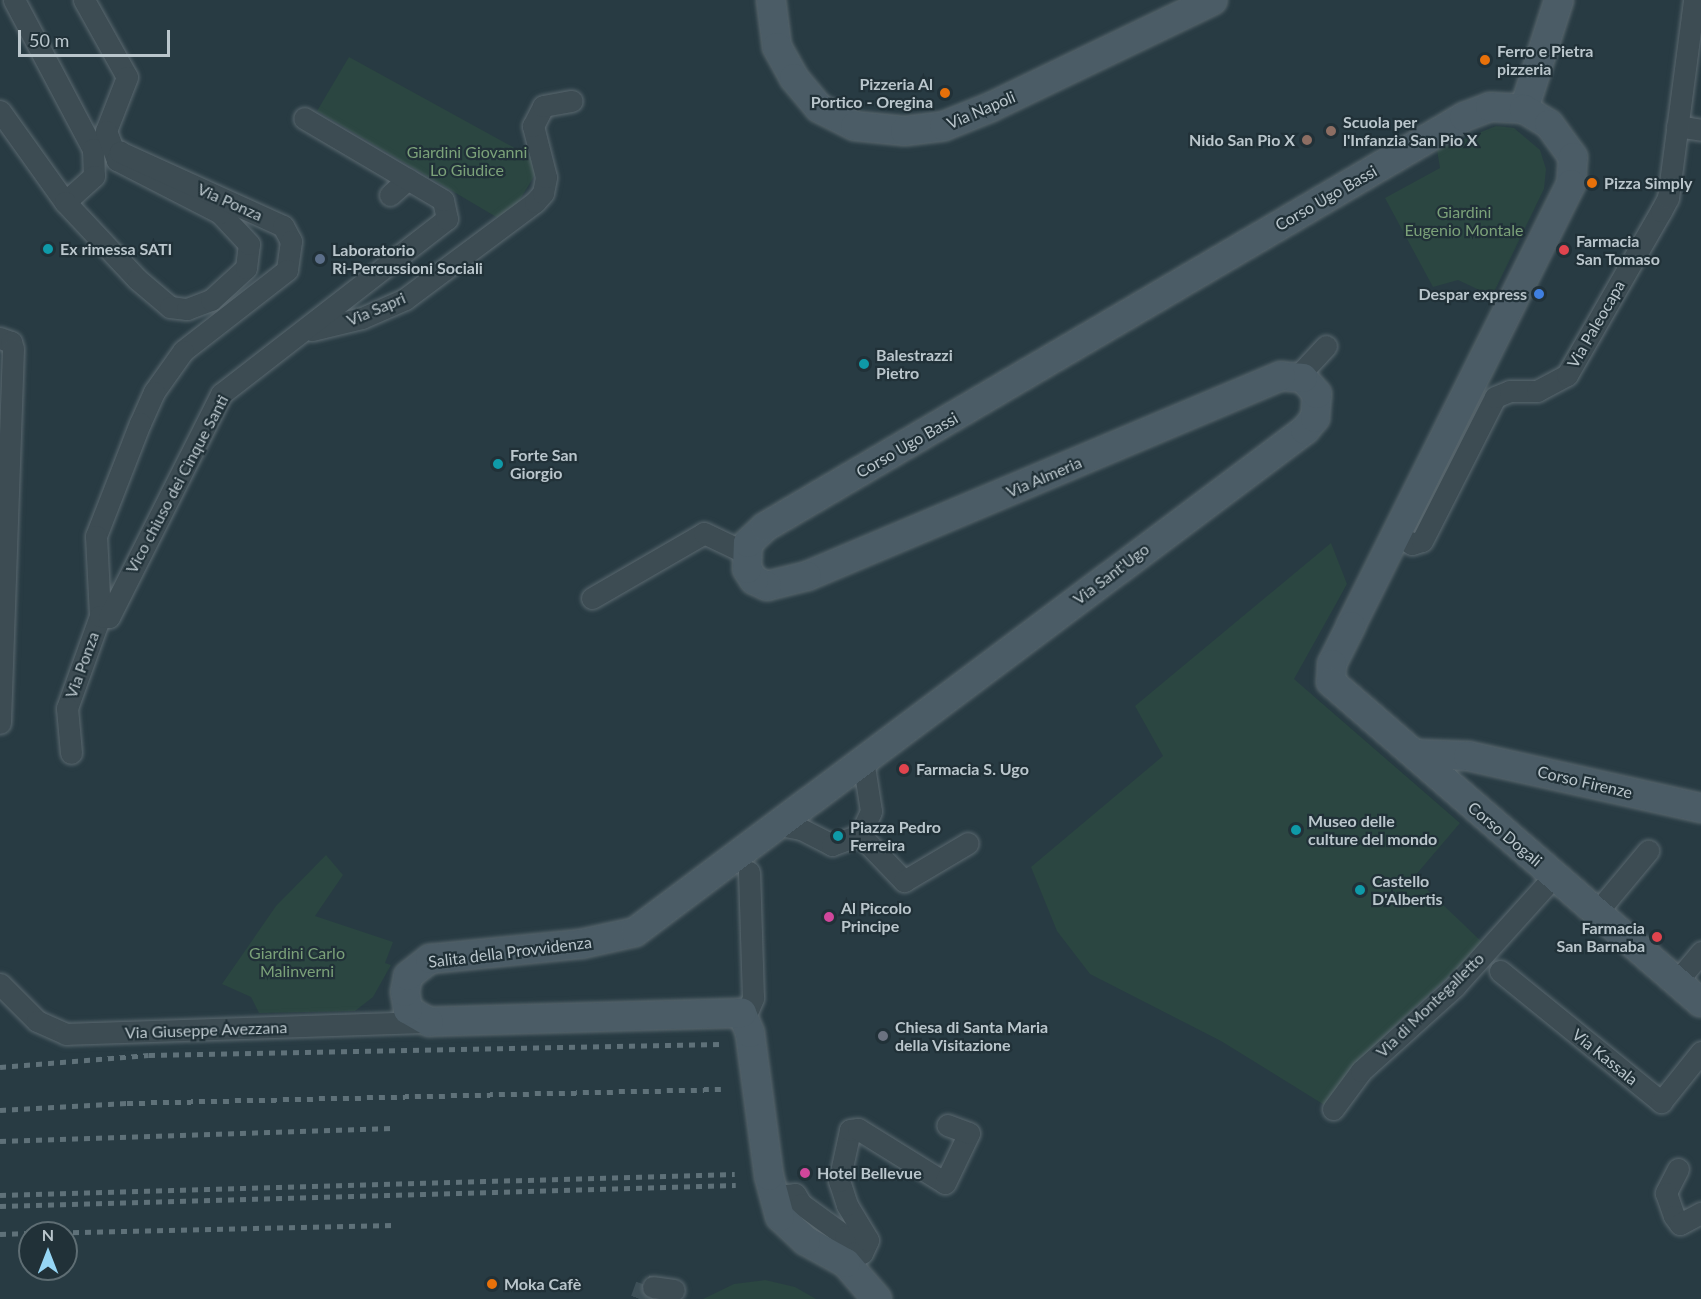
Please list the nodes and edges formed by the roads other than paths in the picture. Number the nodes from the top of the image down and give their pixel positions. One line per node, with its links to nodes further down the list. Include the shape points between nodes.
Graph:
1 (14, 0): 16 (street, via 93,148 94,176)
2 (84, 0): 13 (street, via 126,80 106,131)
3 (771, 0): 4 (street, Via Napoli, via 777,47 794,78 819,108 839,122 906,131 944,126 991,107)
4 (1213, 0)
5 (1559, 0): 8 (street)
6 (1694, 0): 11 (street, Via Paleocapa)
7 (572, 101): 17 (street, Via Sapri, via 543,106 532,126 546,177 543,193 535,202 405,299 356,320)
8 (1524, 109): 21 (street, Corso Ugo Bassi, via 1549,124 1566,144 1574,166 1571,184); 22 (street, Corso Ugo Bassi, via 1490,107 1464,117 765,527 748,543)
9 (0, 111): 16 (street, Via Ponza)
10 (304, 118): 14 (street, Vico chiuso dei Cinque Santi)
11 (1677, 126): 12 (street); 21 (street, Via Paleocapa, via 1668,198 1567,375 1536,391 1510,391 1495,397 1422,541 1412,544)
12 (1701, 130)
13 (117, 160): 16 (street, Via Ponza, via 230,220 249,244 246,268 205,303 187,309 170,307 137,279); 24 (street, Via Ponza, via 116,154 123,151 283,226 289,234 291,251 283,275 183,351 154,392 96,536)
14 (408, 179): 15 (street); 17 (street, Vico chiuso dei Cinque Santi, via 443,200 447,219)
15 (390, 195)
16 (65, 202)
17 (305, 331): 24 (street, Vico chiuso dei Cinque Santi, via 221,394 109,616)
18 (0, 338): 25 (street, via 11,342 13,349)
19 (1326, 346): 20 (street)
20 (1298, 376): 22 (street, Via Almeria, via 1276,378 790,582 767,586 754,580 747,569); 28 (street, Via Sant'Ugo, via 1311,383 1318,398 1315,417 1305,430)
21 (1396, 534): 27 (street, Corso Ugo Bassi, via 1332,664 1330,679 1335,688)
22 (746, 553): 23 (street, via 704,534)
23 (592, 598)
24 (100, 615): 26 (street, Via Ponza, via 67,708)
25 (0, 723)
26 (71, 753)
27 (1416, 754): 29 (street, Corso Firenze, via 1468,756); 35 (street, Corso Dogali, via 1433,774)
28 (863, 760): 30 (street); 31 (street, via 871,811)
29 (1701, 808)
30 (780, 825): 31 (street, via 801,829 832,845); 43 (street, Salita della Provvidenza, via 628,934 581,944 448,956 421,963 406,979 406,1004 415,1017)
31 (860, 835): 32 (street, via 904,881)
32 (968, 843)
33 (1648, 850): 36 (street)
34 (749, 872): 42 (street, via 753,998)
35 (1554, 876): 36 (street, Corso Dogali); 45 (street, Via di Montegalletto, via 1455,986 1361,1071)
36 (1597, 912): 39 (street, Corso Dogali)
37 (1701, 952): 39 (street)
38 (1500, 971): 44 (street, Via Kassala, via 1661,1102)
39 (1677, 981): 41 (street, Corso Dogali)
40 (0, 984): 43 (street, Via Giuseppe Avezzana, via 37,1021 66,1034)
41 (1701, 1002)
42 (745, 1017): 43 (street, via 731,1011 648,1019); 48 (street)
43 (429, 1022)
44 (1701, 1052)
45 (1333, 1109)
46 (947, 1125): 48 (street, via 969,1132 945,1183 853,1128 839,1181 868,1240 865,1251 855,1252 845,1236 801,1204 795,1194)
47 (1678, 1169): 49 (street, via 1666,1193 1674,1216 1680,1224)
48 (774, 1196): 50 (street, via 780,1217 790,1227 806,1241 846,1263)
49 (1701, 1213)
50 (874, 1295)

